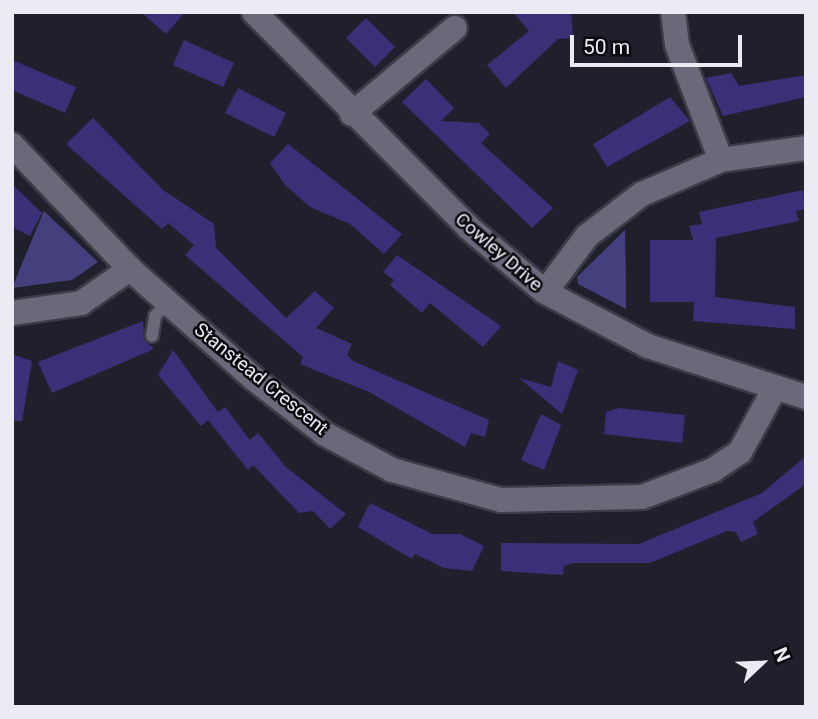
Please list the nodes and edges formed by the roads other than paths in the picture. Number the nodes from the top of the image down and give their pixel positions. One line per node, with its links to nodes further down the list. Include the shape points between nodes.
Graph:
1 (254, 12): 4 (street, Cowley Drive)
2 (673, 12): 7 (street, via 677,45)
3 (455, 28): 4 (street)
4 (352, 114): 9 (street, Cowley Drive, via 468,228)
5 (12, 145): 8 (street, Stanstead Crescent)
6 (806, 148): 7 (street)
7 (721, 160): 9 (street, via 659,185 615,212 569,256)
8 (130, 269): 10 (street, Stanstead Crescent); 11 (street, via 81,303)
9 (545, 292): 13 (street, Cowley Drive, via 648,346)
10 (168, 302): 12 (lane, via 155,316); 13 (street, Stanstead Crescent, via 325,434 392,470 501,500 602,501 684,483 740,452)
11 (12, 313)
12 (152, 336)
13 (775, 390): 14 (street, Cowley Drive)
14 (806, 397)

